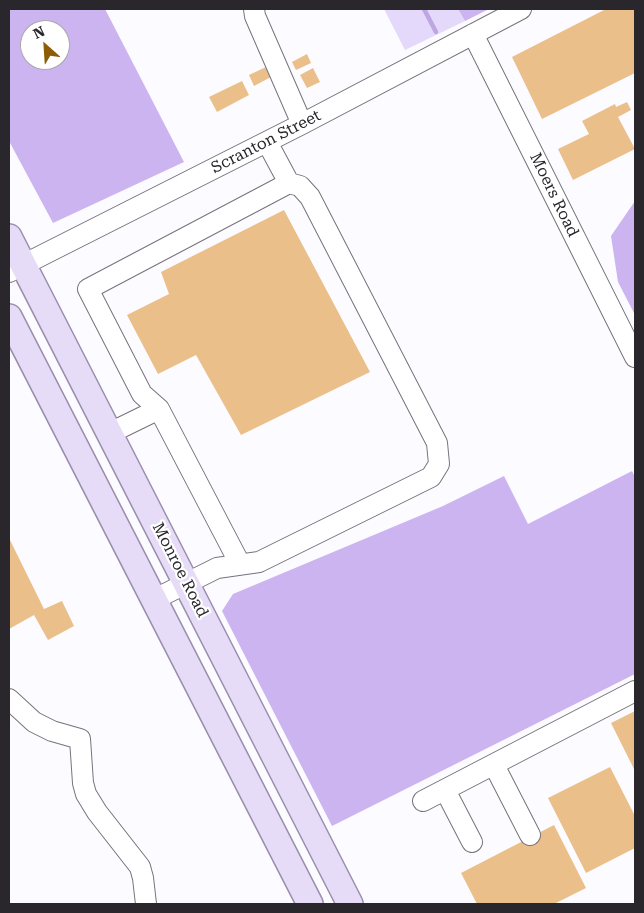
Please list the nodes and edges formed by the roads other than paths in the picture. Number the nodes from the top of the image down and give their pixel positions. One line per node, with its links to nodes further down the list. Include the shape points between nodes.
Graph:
1 (254, 9): 4 (street)
2 (522, 9): 3 (street, Scranton Street)
3 (473, 34): 4 (street, Scranton Street); 10 (street, Moers Road)
4 (302, 124): 5 (street, Scranton Street)
5 (266, 142): 6 (street); 8 (street, Scranton Street)
6 (288, 184): 11 (street, via 88,289 142,394); 13 (street, via 300,186 310,197 437,444 439,464 431,477 259,562)
7 (9, 237): 8 (main road, Monroe Road)
8 (16, 269): 12 (main road, Monroe Road)
9 (9, 317): 15 (main road)
10 (635, 357)
11 (159, 409): 12 (street); 13 (street)
12 (110, 433): 14 (main road, Monroe Road)
13 (240, 564): 14 (street, via 217,568)
14 (186, 583): 15 (street); 25 (main road, Monroe Road)
15 (153, 600): 24 (main road)
16 (635, 691): 18 (street)
17 (9, 699): 23 (street, via 34,722 80,739 86,794 140,867)
18 (494, 765): 19 (street); 21 (street)
19 (445, 790): 20 (street); 22 (street)
20 (423, 801)
21 (530, 835)
22 (472, 842)
23 (146, 904)
24 (310, 904)
25 (349, 904)

